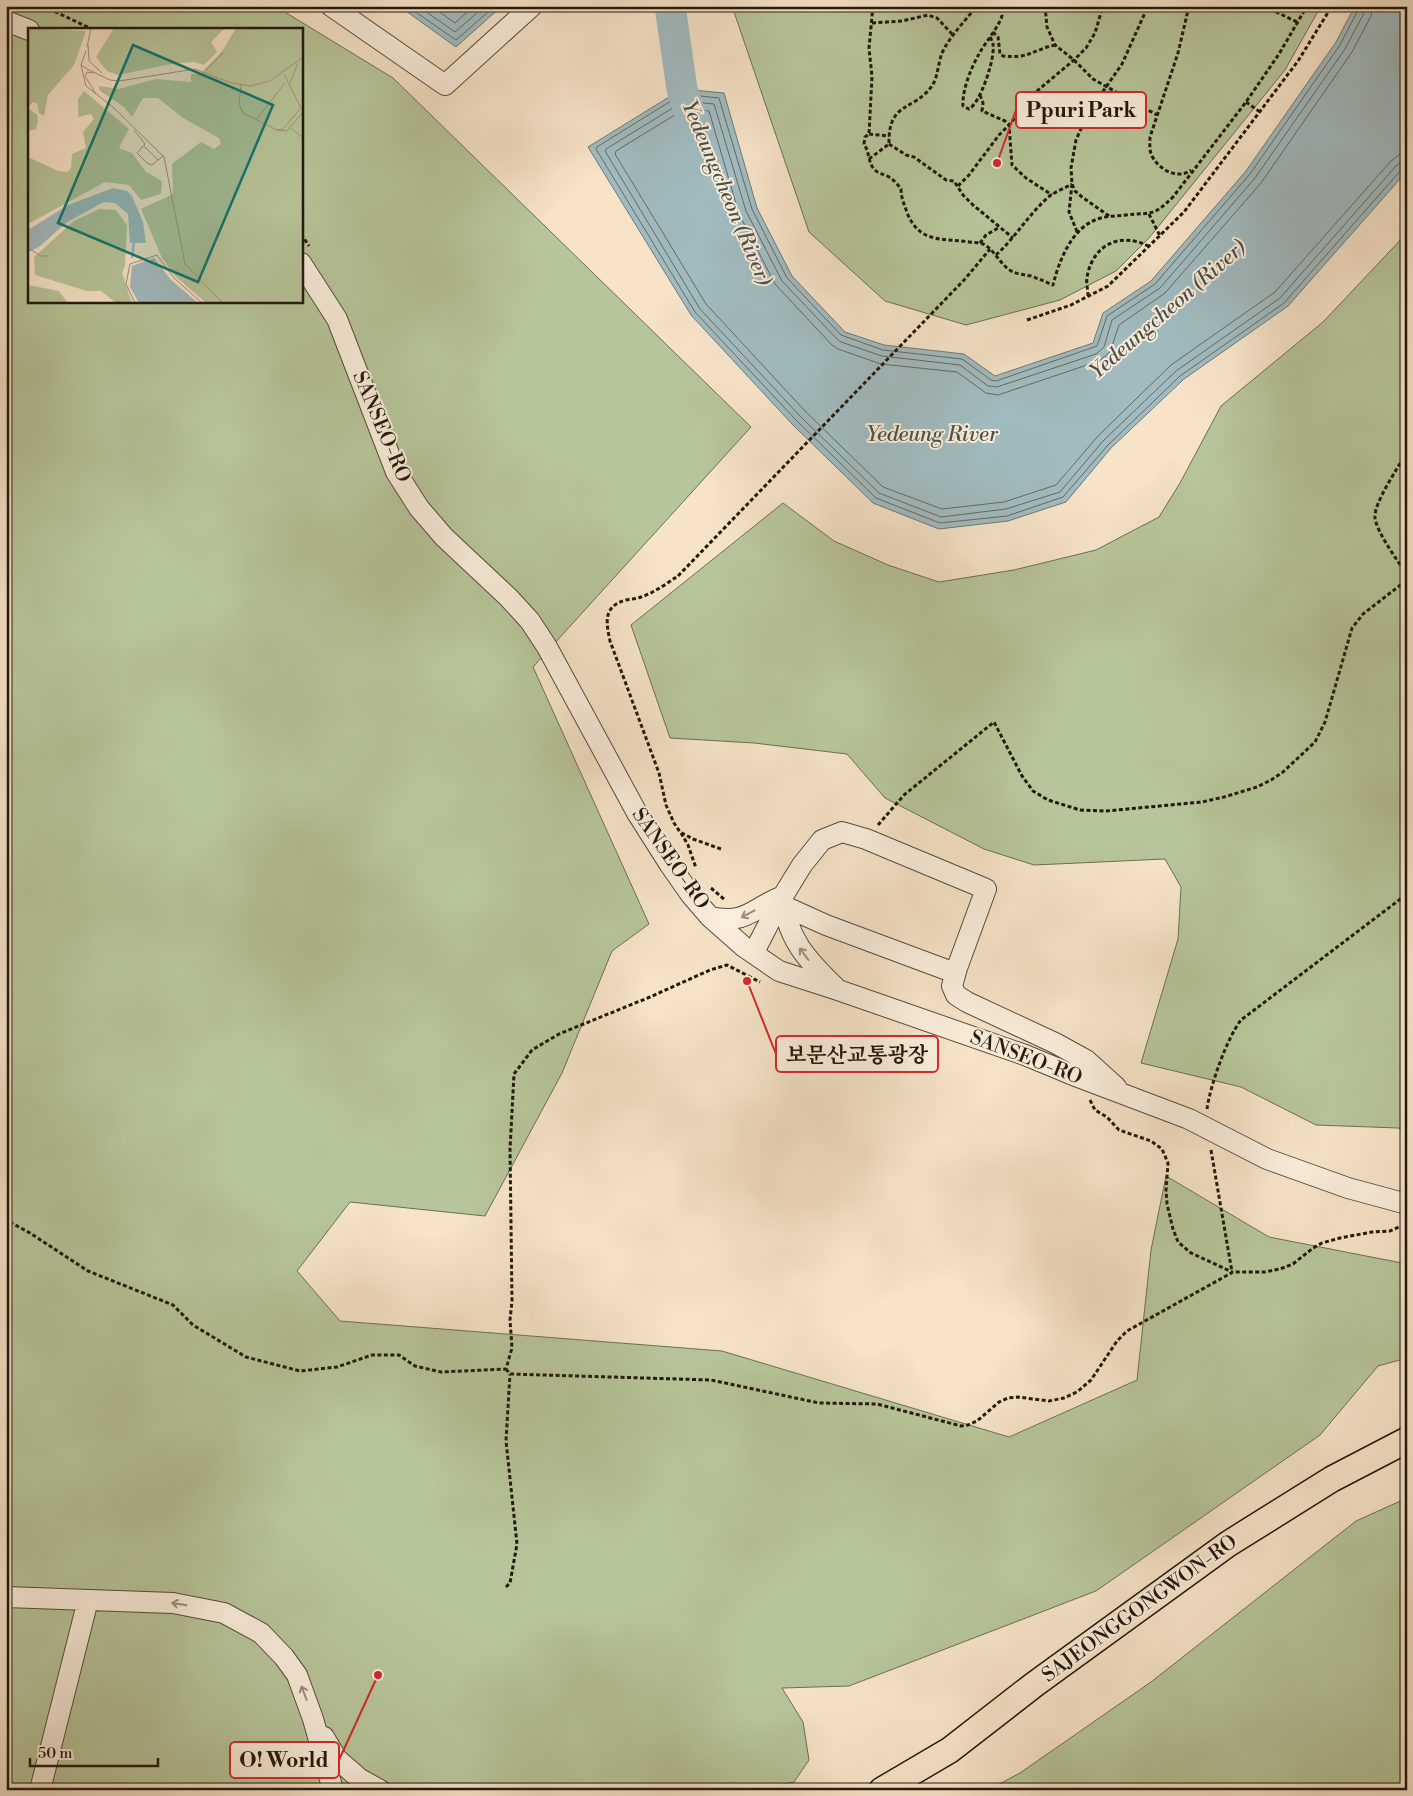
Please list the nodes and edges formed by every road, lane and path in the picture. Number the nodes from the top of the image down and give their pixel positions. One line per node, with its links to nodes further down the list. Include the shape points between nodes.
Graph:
1 (43, 6): 17 (path)
2 (331, 6): 3 (street, via 445,85)
3 (532, 6)
4 (873, 6): 15 (path)
5 (977, 6): 20 (path)
6 (1004, 6): 19 (path)
7 (1044, 6): 22 (path)
8 (1103, 6): 23 (path, via 1095,34)
9 (1148, 6): 24 (path, via 1122,64)
10 (1189, 6): 28 (path, via 1178,53)
11 (1264, 6): 16 (path)
12 (1306, 6): 16 (path)
13 (1332, 6): 27 (path, via 1298,61)
14 (6, 20): 18 (street)
15 (872, 22): 20 (path, via 902,21 928,15 937,18); 30 (path)
16 (1297, 22): 26 (path)
17 (90, 28)
18 (28, 30)
19 (993, 32): 21 (path); 22 (path, via 998,37 1003,56 1024,56)
20 (953, 35): 31 (path, via 942,54 932,87 898,111 890,125)
21 (990, 37): 25 (path, via 993,55); 25 (path, via 978,54 963,106 973,107)
22 (1054, 45): 23 (path)
23 (1074, 60): 24 (path, via 1093,79); 29 (path, via 1037,91)
24 (1107, 87): 28 (path); 35 (path, via 1088,113 1076,140)
25 (980, 95): 29 (path, via 982,111)
26 (1246, 102): 27 (path); 34 (path)
27 (1260, 112): 42 (path, via 1184,212)
28 (1157, 115): 34 (path, via 1150,137 1152,157 1167,172 1177,175 1187,174)
29 (1009, 126): 36 (path); 37 (path, via 1012,166)
30 (869, 134): 31 (path); 33 (path, via 864,144)
31 (889, 136): 32 (path)
32 (889, 144): 33 (path); 36 (path)
33 (869, 159): 44 (path, via 873,169 889,177 901,189 904,205 918,231 942,241)
34 (1196, 167): 38 (path, via 1161,209)
35 (1072, 184): 37 (path); 39 (path, via 1082,197); 41 (path, via 1069,212)
36 (958, 186): 40 (path, via 973,205)
37 (1052, 195): 43 (path)
38 (1149, 214): 39 (path); 42 (path)
39 (1110, 216): 41 (path, via 1085,225)
40 (1000, 227): 43 (path); 44 (path)
41 (1078, 234): 47 (path, via 1058,264 1053,285 1013,272)
42 (1160, 236): 45 (path)
43 (1013, 238): 47 (path)
44 (980, 243): 46 (path)
45 (1150, 247): 49 (path, via 1108,286); 49 (path, via 1121,240 1100,250 1091,262 1086,279)
46 (990, 249): 47 (path); 54 (path, via 965,279 678,576 642,597 610,608 607,615 610,641 659,773 666,805)
47 (996, 255)
48 (302, 265): 60 (street, SANSEO-RO, via 337,319 396,472 419,508 444,537 530,621 637,813 691,895)
49 (1088, 296): 50 (path)
50 (1028, 320)
51 (1407, 452): 52 (path, via 1375,512 1378,529)
52 (1407, 575)
53 (1407, 580): 55 (path, via 1352,628 1321,732 1315,742 1271,780 1257,787 1202,802 1106,811 1080,810 1048,800 1033,791 994,722 904,795)
54 (680, 832): 56 (path); 57 (path)
55 (866, 839): 59 (street, via 842,832 822,840 802,865); 62 (street, via 986,889)
56 (721, 849)
57 (695, 867)
58 (1407, 894): 67 (path, via 1234,1029 1212,1089 1206,1114)
59 (783, 901): 60 (street, one-way to 60, via 769,901 742,918); 61 (street); 62 (street, via 826,926); 64 (street, one-way to 59, via 802,952 787,919)
60 (710, 917): 61 (street, SANSEO-RO)
61 (754, 952): 64 (street, SANSEO-RO, via 779,971)
62 (955, 973): 66 (street, via 952,986 956,995 1086,1060)
63 (761, 982): 72 (path, via 727,965 710,970 559,1034 532,1050 514,1074 510,1149 512,1348)
64 (838, 990): 65 (street, SANSEO-RO, via 1024,1055)
65 (1078, 1078): 66 (street, SANSEO-RO); 71 (path, via 1095,1110 1119,1130 1157,1144 1167,1157 1167,1204 1178,1242 1191,1253)
66 (1125, 1095): 67 (street, SANSEO-RO, via 1189,1118)
67 (1208, 1129): 68 (street, SANSEO-RO, via 1267,1159 1348,1188); 71 (path)
68 (1407, 1204)
69 (6, 1217): 72 (path, via 88,1271 173,1305 194,1325 246,1357 300,1372 338,1367 372,1355 399,1355 415,1366 440,1372)
70 (1399, 1227): 71 (path, via 1322,1243 1293,1264 1280,1269)
71 (1232, 1272): 73 (path, via 1127,1331 1091,1380 1077,1392 1049,1401 1008,1398 968,1425 950,1424 876,1404 819,1403 711,1380)
72 (506, 1369): 73 (path)
73 (510, 1374): 75 (path, via 506,1441 517,1544 510,1583)
74 (1407, 1440): 82 (main road, SAJEONGGONGWON-RO, via 1332,1479 1228,1544 950,1750)
75 (506, 1587)
76 (6, 1597): 77 (street)
77 (88, 1600): 78 (street, one-way to 77, via 296,1675 284,1657 261,1633 224,1613 173,1603); 79 (street)
78 (313, 1719): 80 (street); 81 (street, via 337,1759 360,1779)
79 (40, 1790)
80 (334, 1790)
81 (380, 1790)
82 (882, 1790)

